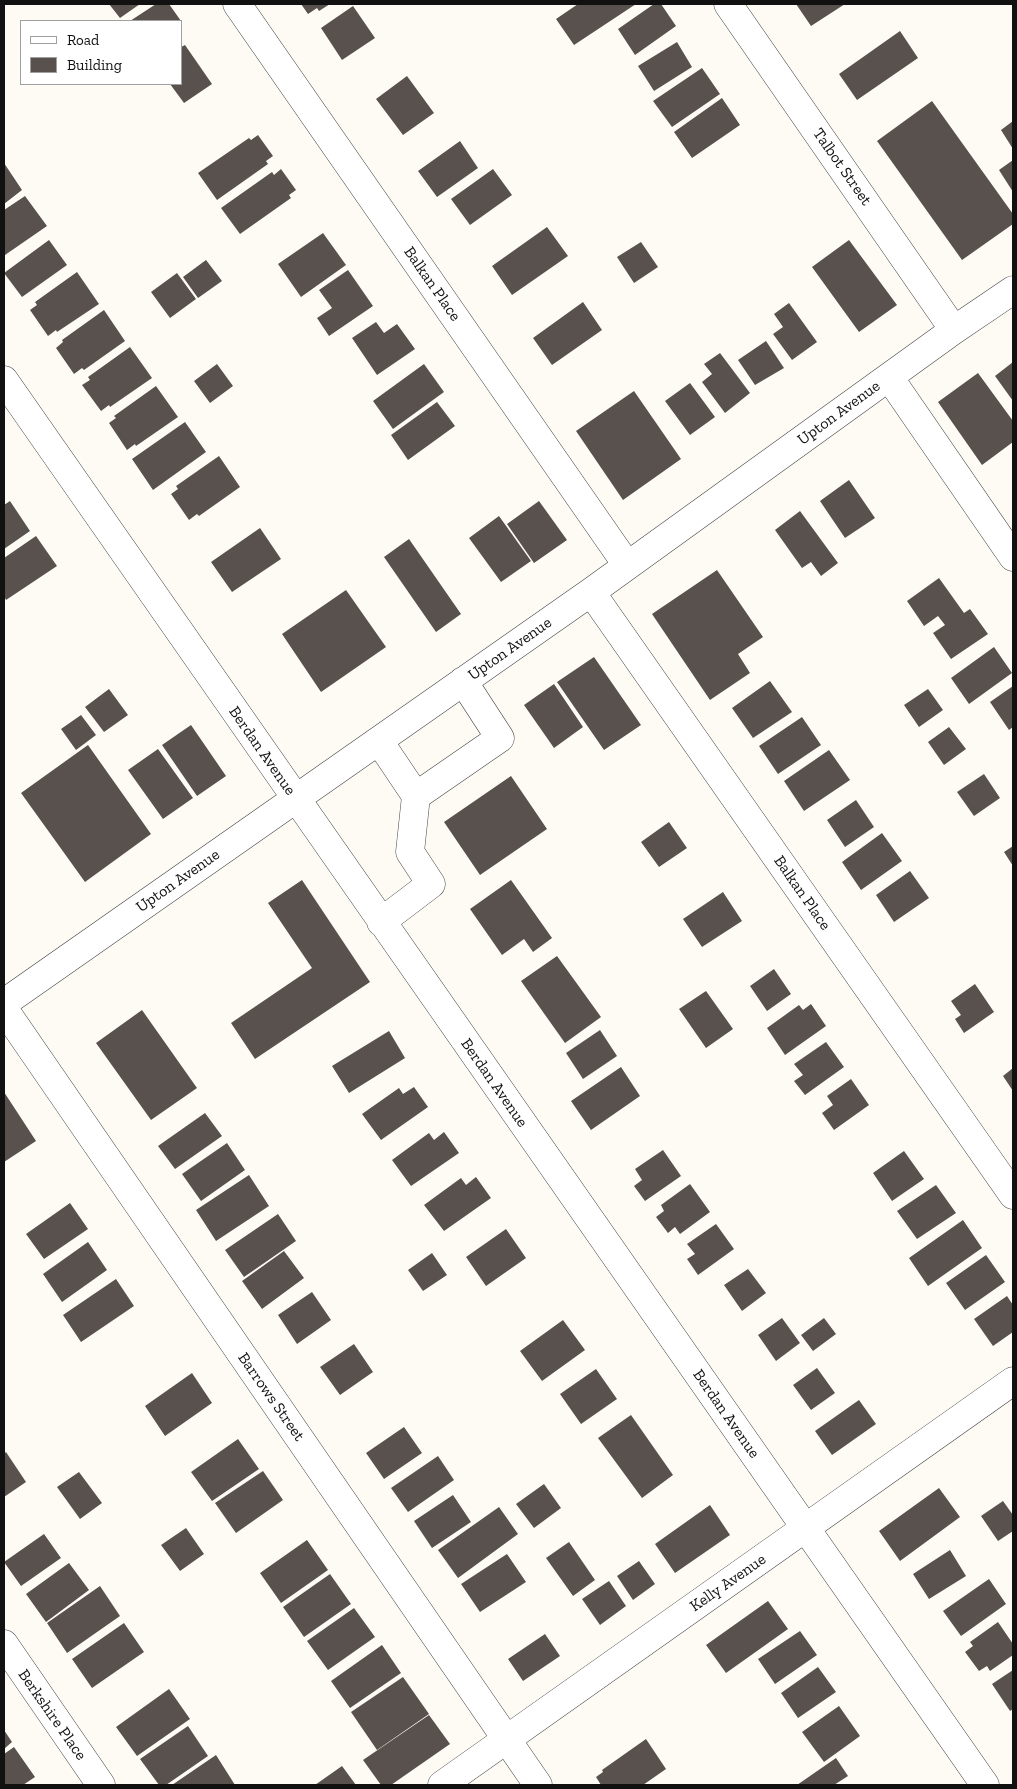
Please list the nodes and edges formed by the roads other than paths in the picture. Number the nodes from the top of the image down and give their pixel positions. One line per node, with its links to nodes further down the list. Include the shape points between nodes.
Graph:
1 (237, 4): 8 (street, Balkan Place)
2 (728, 4): 4 (street, Talbot Street)
3 (1013, 290): 4 (street, Upton Avenue)
4 (954, 330): 5 (street, Upton Avenue)
5 (889, 377): 7 (street); 8 (street, Upton Avenue)
6 (4, 380): 13 (street, Berdan Avenue)
7 (1013, 557)
8 (627, 565): 9 (street, Upton Avenue)
9 (591, 592): 10 (street, Upton Avenue); 17 (street, Balkan Place)
10 (463, 681): 11 (street, Upton Avenue); 12 (street, via 500,738)
11 (378, 741): 12 (street); 13 (street, Upton Avenue)
12 (416, 796): 14 (street, via 410,852 432,884)
13 (295, 798): 14 (street, Berdan Avenue); 15 (street, Upton Avenue)
14 (381, 922): 19 (street, Berdan Avenue)
15 (4, 1003)
16 (4, 1009): 21 (street, Barrows Street)
17 (1013, 1195)
18 (1013, 1381): 19 (street, Kelly Avenue)
19 (806, 1528): 21 (street, Kelly Avenue); 25 (street, Berdan Avenue)
20 (4, 1644): 22 (street, Berkshire Place)
21 (507, 1739): 23 (street, Kelly Avenue); 24 (street, Barrows Street)
22 (101, 1785)
23 (442, 1785)
24 (538, 1785)
25 (985, 1785)

